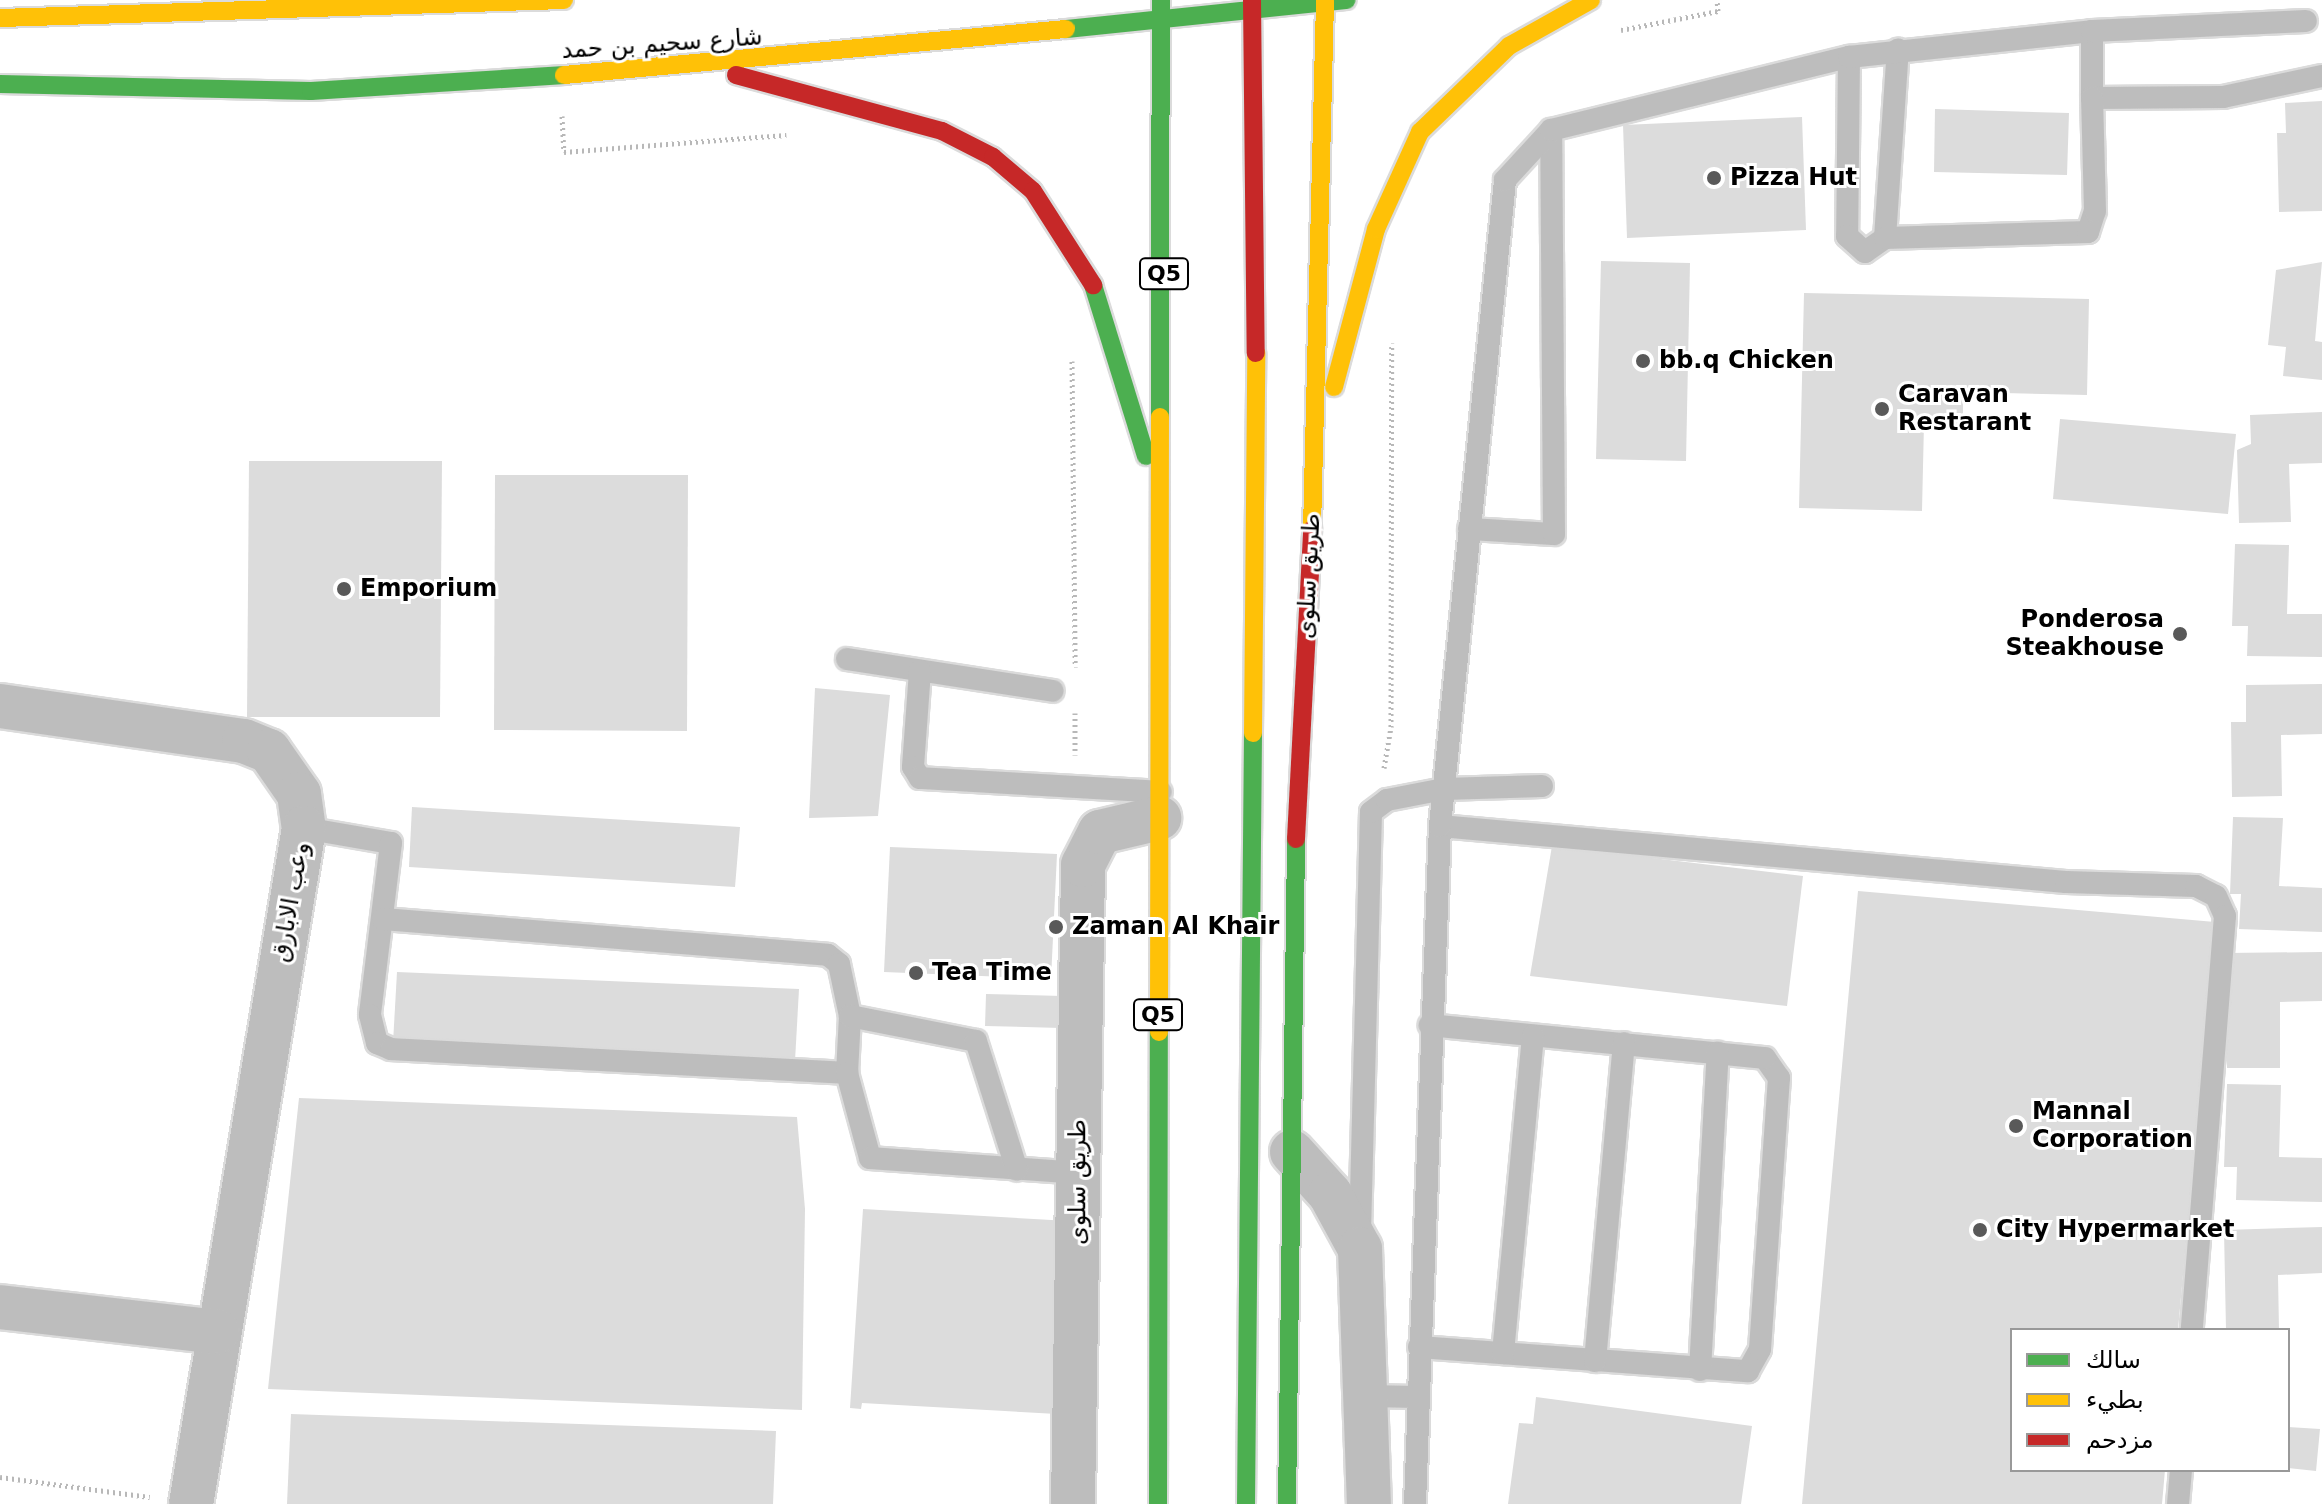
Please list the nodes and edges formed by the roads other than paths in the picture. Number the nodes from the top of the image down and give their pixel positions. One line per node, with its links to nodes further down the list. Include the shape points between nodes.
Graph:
1 (564, 0): 9 (highway)
2 (1161, 0): 11 (highway, Q5)
3 (1169, 0): 11 (highway)
4 (1303, 0): 7 (highway)
5 (1347, 0): 7 (highway)
6 (1591, 0): 21 (highway, via 1481,67 1408,151 1368,256)
7 (1325, 2): 8 (highway, شارع سحيم بن حمد); 21 (highway, طريق سلوى)
8 (1253, 6): 11 (highway, شارع سحيم بن حمد); 57 (highway)
9 (0, 18)
10 (2306, 21): 12 (lane)
11 (1162, 24): 15 (highway, شارع سحيم بن حمد); 22 (highway, Q5)
12 (2092, 31): 13 (lane); 18 (lane)
13 (1898, 49): 14 (lane); 20 (lane)
14 (1849, 57): 19 (lane); 20 (lane, via 1847,236 1865,252)
15 (699, 67): 17 (highway, شارع سحيم بن حمد, via 311,91); 22 (highway, via 942,131 993,157 1033,191 1100,296)
16 (2322, 76): 18 (lane, via 2223,97)
17 (0, 84)
18 (2092, 98): 20 (lane, via 2095,211 2088,232)
19 (1551, 130): 23 (lane, via 1505,180); 23 (lane, via 1554,534)
20 (1885, 238)
21 (1316, 459): 40 (highway, طريق سلوى, via 1297,768)
22 (1163, 525): 30 (highway, Q5)
23 (1469, 529): 29 (lane)
24 (847, 659): 25 (lane)
25 (920, 671): 26 (lane); 30 (lane, via 913,767 920,778 1076,786)
26 (1064, 692)
27 (0, 706): 32 (street, وعب الابارق, via 244,741 286,769)
28 (1542, 786): 29 (lane)
29 (1444, 789): 31 (lane); 43 (lane, via 1387,800 1371,812 1368,824)
30 (1160, 805): 42 (street, طريق سلوى, via 1100,832 1083,865); 56 (highway, Q5)
31 (1440, 826): 35 (lane); 45 (lane, via 2066,882 2196,886 2216,896 2225,916)
32 (304, 828): 33 (lane, via 391,843); 46 (street, وعب الابارق)
33 (383, 919): 34 (lane, via 828,955 839,964); 39 (lane, via 370,1015 377,1043 391,1049)
34 (850, 1016): 39 (lane); 41 (lane, via 976,1041)
35 (1430, 1025): 36 (lane); 47 (lane)
36 (1533, 1036): 37 (lane); 48 (lane)
37 (1624, 1043): 38 (lane); 49 (lane)
38 (1718, 1053): 50 (lane); 50 (lane, via 1773,1061 1779,1078 1759,1358 1741,1373)
39 (847, 1073): 41 (lane, via 870,1158)
40 (1292, 1152): 43 (street, via 1330,1194); 58 (highway, طريق سلوى)
41 (1017, 1170): 42 (lane)
42 (1079, 1173): 55 (street, طريق سلوى)
43 (1360, 1249): 51 (street)
44 (0, 1307): 46 (street)
45 (2192, 1328)
46 (218, 1332): 54 (street, وعب الابارق)
47 (1419, 1347): 48 (lane); 52 (lane)
48 (1503, 1353): 49 (lane)
49 (1595, 1361): 50 (lane)
50 (1700, 1370)
51 (1367, 1396): 52 (lane); 59 (street)
52 (1418, 1397): 60 (lane)
53 (2181, 1472): 61 (lane)
54 (191, 1503)
55 (1073, 1504)
56 (1158, 1504)
57 (1246, 1504)
58 (1287, 1504)
59 (1369, 1504)
60 (1415, 1504)
61 (2178, 1504)

